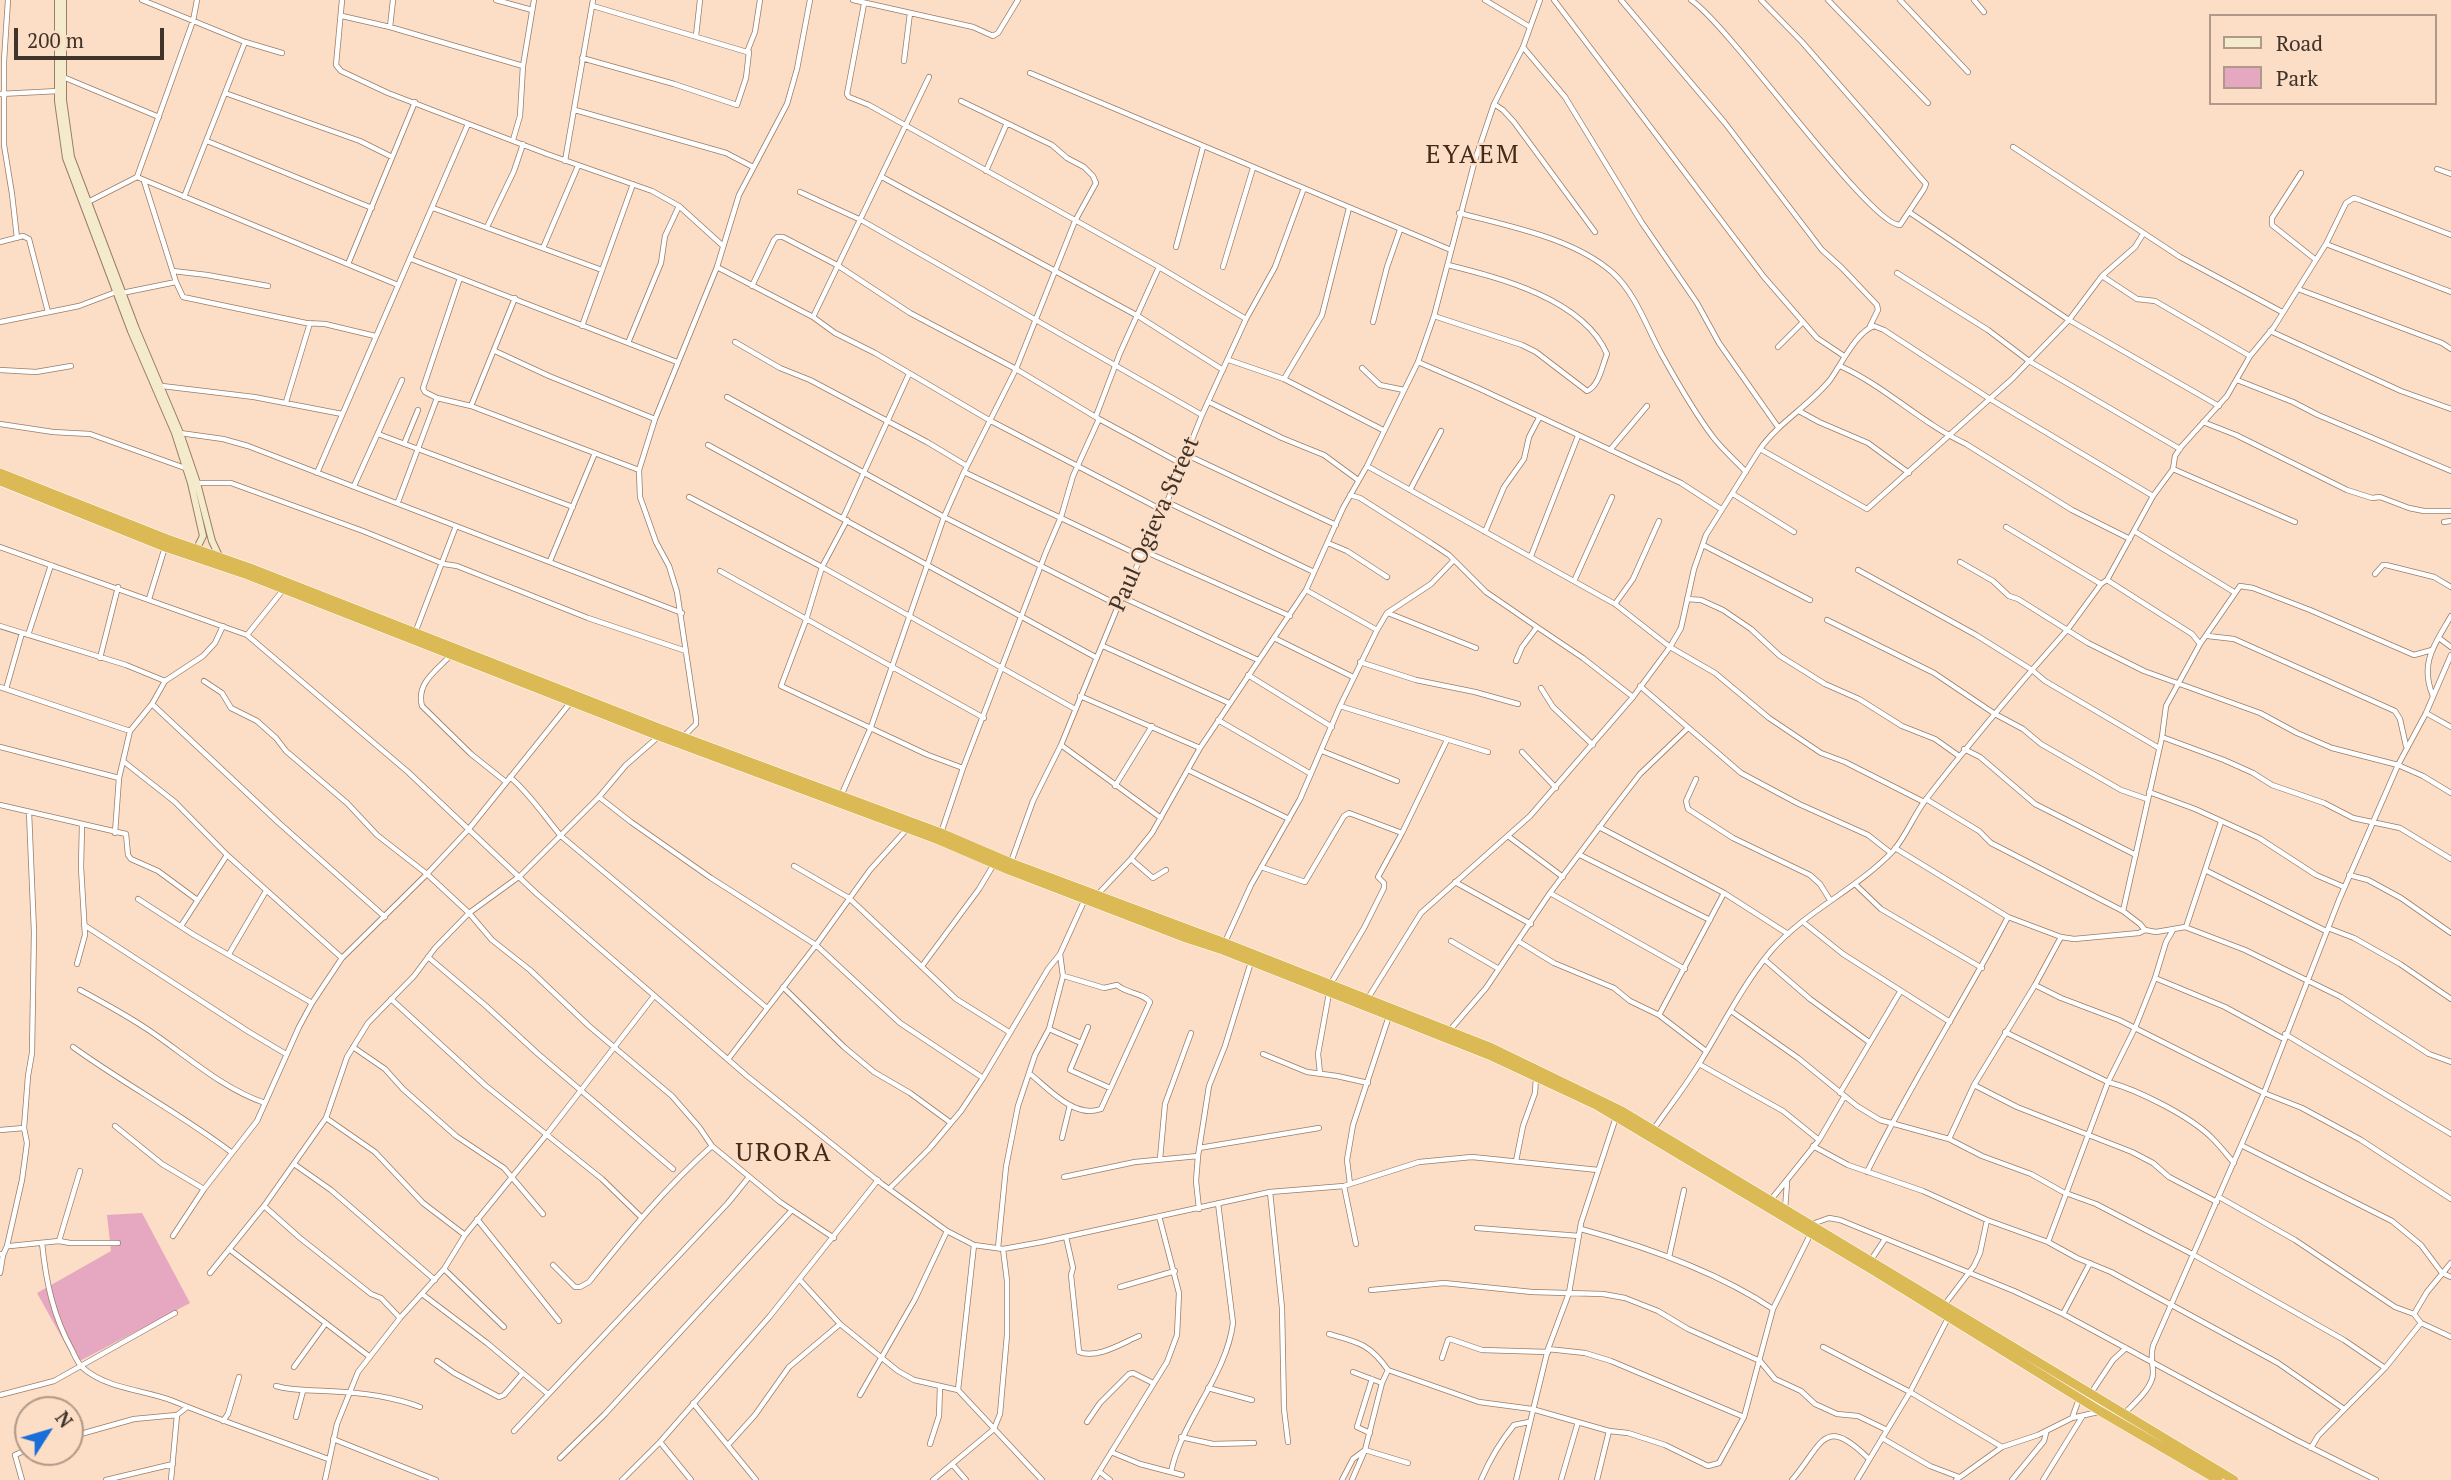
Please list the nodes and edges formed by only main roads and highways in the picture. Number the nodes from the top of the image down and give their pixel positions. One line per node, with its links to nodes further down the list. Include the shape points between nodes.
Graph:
1 (0, 473): 3 (highway)
2 (0, 481): 3 (highway)
3 (117, 524): 4 (highway, via 165,547); 4 (highway, via 219,556 941,833 1225,943)
4 (1329, 989): 5 (highway, via 1536,1076 1616,1116); 5 (highway, via 1367,998 1450,1030 1599,1098)
5 (1811, 1229): 6 (highway, via 1948,1318); 6 (highway, via 1945,1304)
6 (2084, 1394): 7 (highway, via 2100,1411); 8 (highway)
7 (2218, 1480)
8 (2234, 1480)

